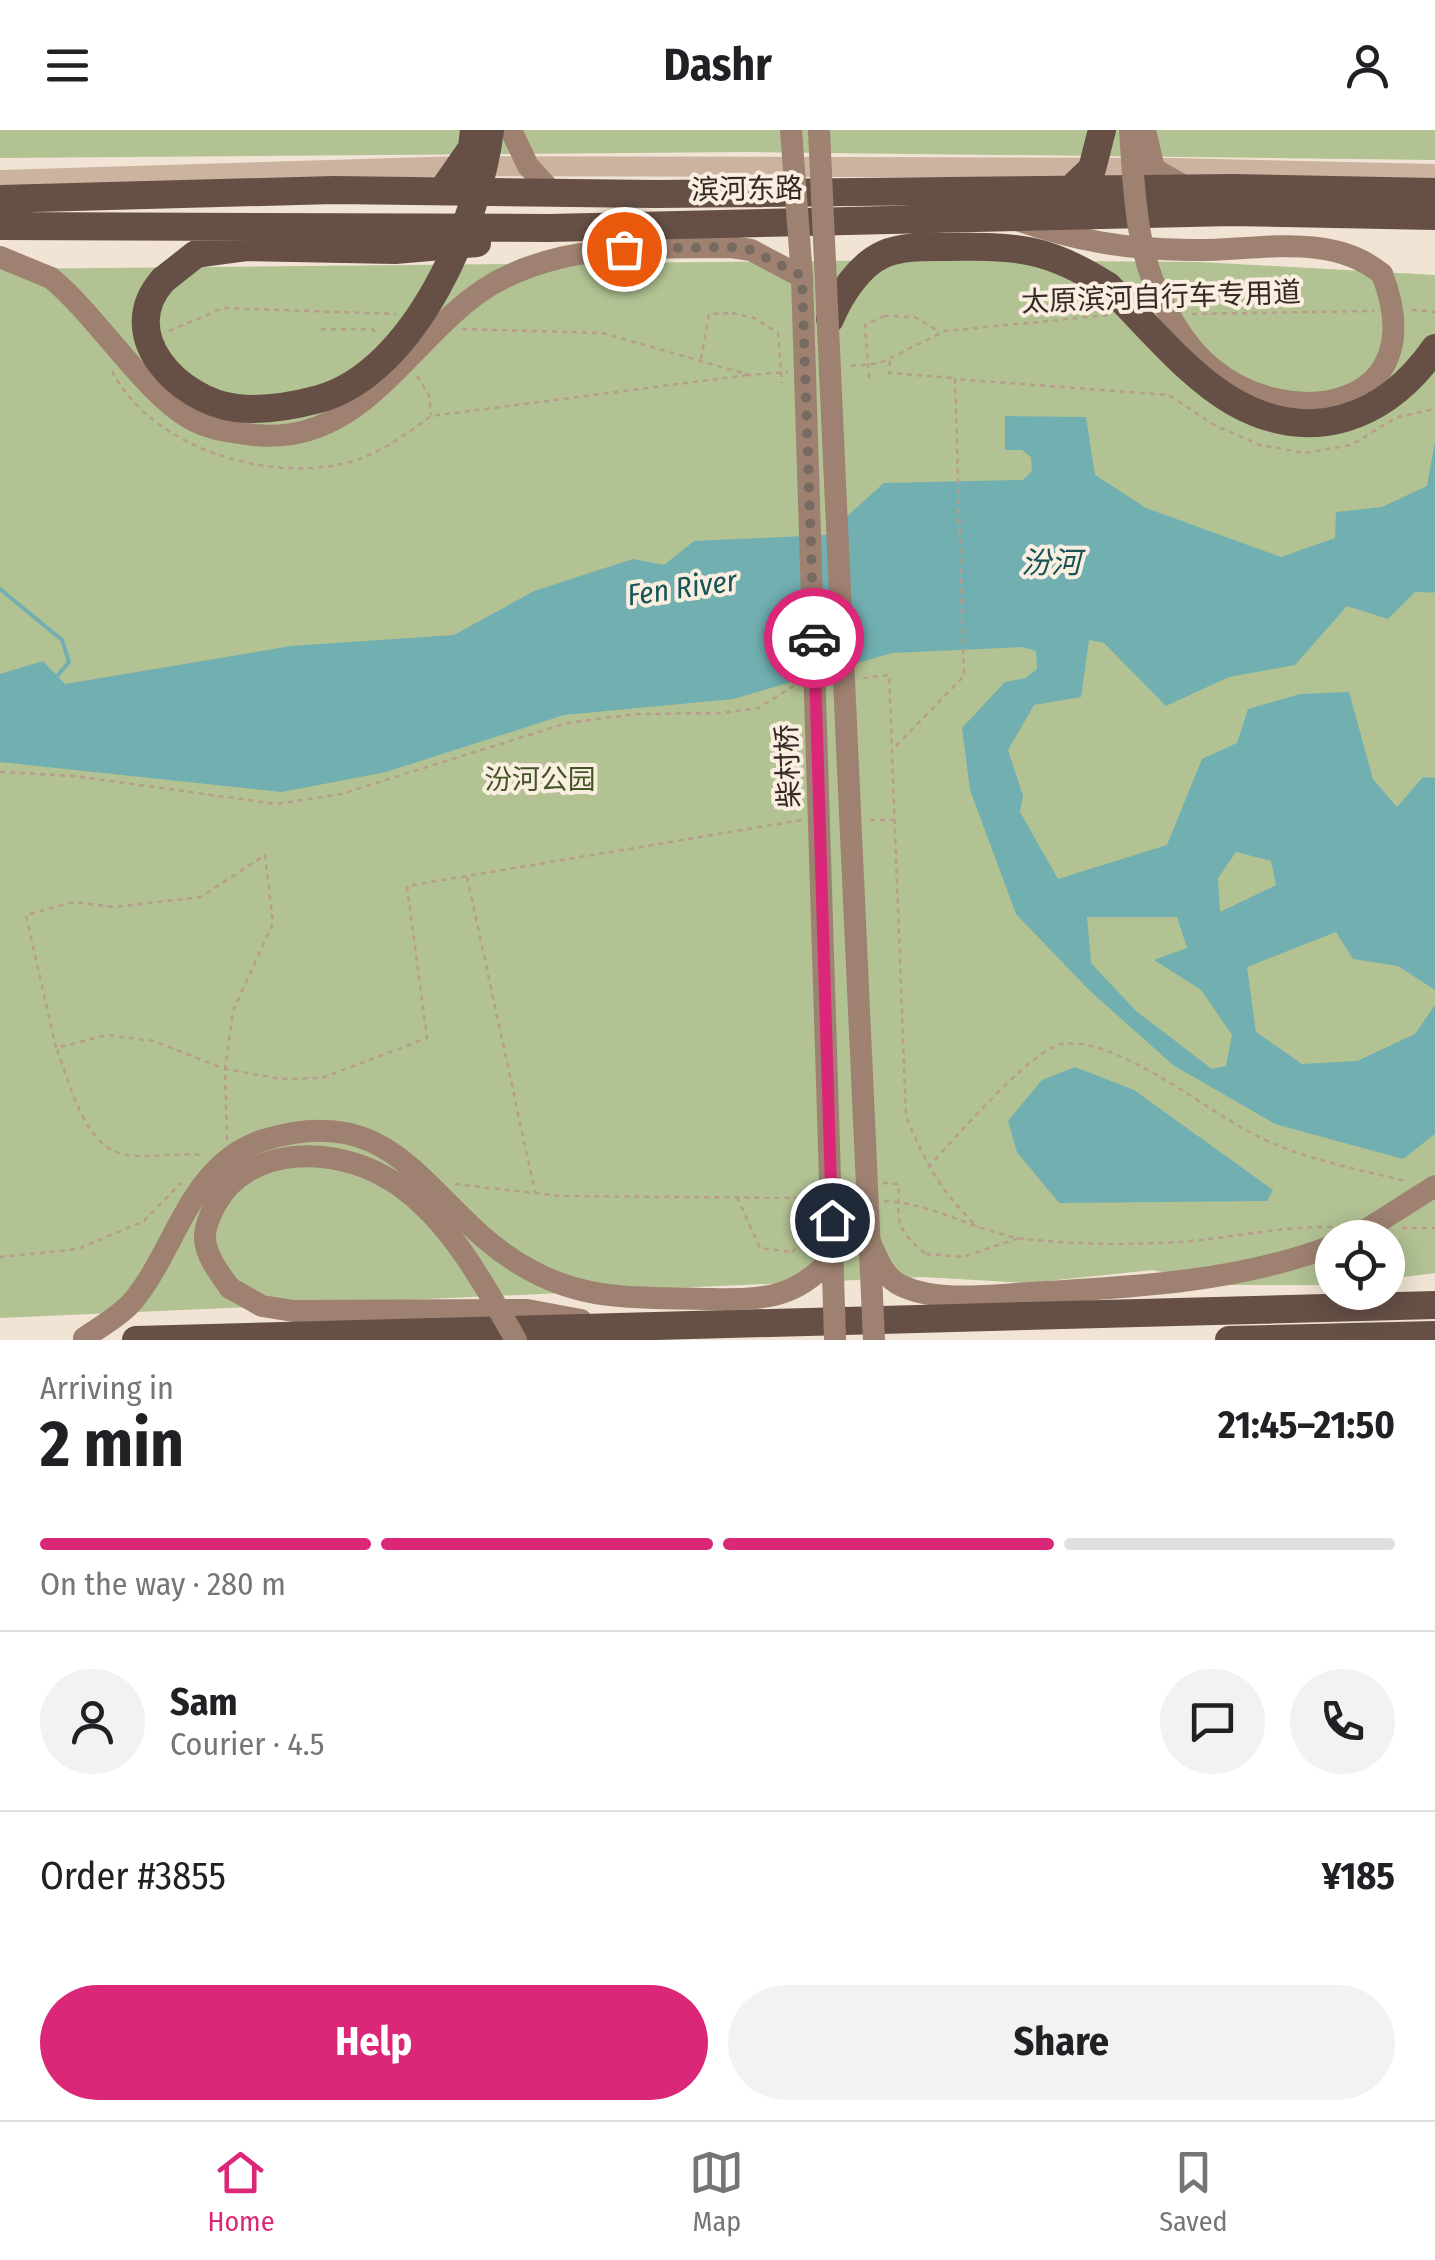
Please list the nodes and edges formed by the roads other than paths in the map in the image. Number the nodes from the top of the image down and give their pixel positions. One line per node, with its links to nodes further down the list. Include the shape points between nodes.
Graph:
1 (474, 130): 9 (highway)
2 (490, 130): 24 (highway, bridge, via 484,176 456,255 417,320 376,366 322,398 235,408 194,396 149,349 150,308 163,280 196,254 248,246 395,250 519,240)
3 (511, 130): 10 (main road)
4 (792, 130): 26 (main road, 柴村桥, bridge)
5 (819, 130): 27 (main road, bridge)
6 (1102, 130): 11 (highway)
7 (1130, 130): 21 (main road, bridge, via 1135,204 1147,261 1160,299 1212,369 1259,394 1335,401 1370,389 1396,363 1402,330 1395,300 1369,263 1310,246 1190,250 1079,242)
8 (1145, 130): 12 (main road)
9 (462, 166): 10 (street); 14 (street); 17 (highway)
10 (528, 166): 11 (street); 19 (main road)
11 (1092, 169): 12 (street); 16 (highway)
12 (1154, 169): 13 (street); 15 (main road)
13 (1435, 174)
14 (0, 180)
15 (1188, 188): 16 (highway, 滨河东路); 18 (highway, 滨河东路)
16 (1071, 190): 19 (highway, 滨河东路)
17 (442, 191): 19 (highway, 滨河东路); 20 (highway, 滨河东路)
18 (1435, 192)
19 (553, 193)
20 (0, 199)
21 (1004, 216): 22 (highway, 滨河东路); 24 (highway, 滨河东路)
22 (1435, 216)
23 (0, 226): 24 (highway, 滨河东路)
24 (582, 227)
25 (0, 257): 26 (main road, bridge, via 51,278 187,418 219,431 266,436 316,430 354,408 468,298 523,267 588,250 731,247)
26 (802, 276): 33 (main road, 柴村桥, bridge)
27 (830, 319): 28 (highway, bridge, via 841,293 882,255 914,247 1017,246 1071,262 1108,286 1233,402 1314,425 1365,413 1413,380); 31 (main road, bridge)
28 (1435, 348)
29 (1427, 1185): 30 (main road, bridge)
30 (1369, 1220)
31 (868, 1236): 32 (main road, bridge, via 880,1267 900,1286 934,1294 1151,1286 1294,1260); 46 (main road, bridge)
32 (1315, 1250)
33 (832, 1257): 41 (main road, bridge, via 814,1278 765,1300 592,1296 531,1271 489,1242 392,1151 358,1133 310,1128 258,1142 214,1170 130,1305); 45 (main road, 柴村桥, bridge)
34 (1435, 1286): 35 (highway)
35 (1405, 1288)
36 (1315, 1296): 38 (highway)
37 (1435, 1305): 38 (highway)
38 (1262, 1309): 39 (highway)
39 (614, 1326): 43 (highway); 44 (main road, bridge, via 527,1310 293,1311 262,1306 230,1288 212,1261 204,1239 210,1214 225,1187 250,1167 279,1159 345,1160 388,1178 418,1203 487,1290)
40 (1435, 1334): 42 (highway)
41 (81, 1339)
42 (1294, 1339): 47 (highway)
43 (136, 1340)
44 (516, 1340)
45 (835, 1340)
46 (874, 1340)
47 (1229, 1340)

